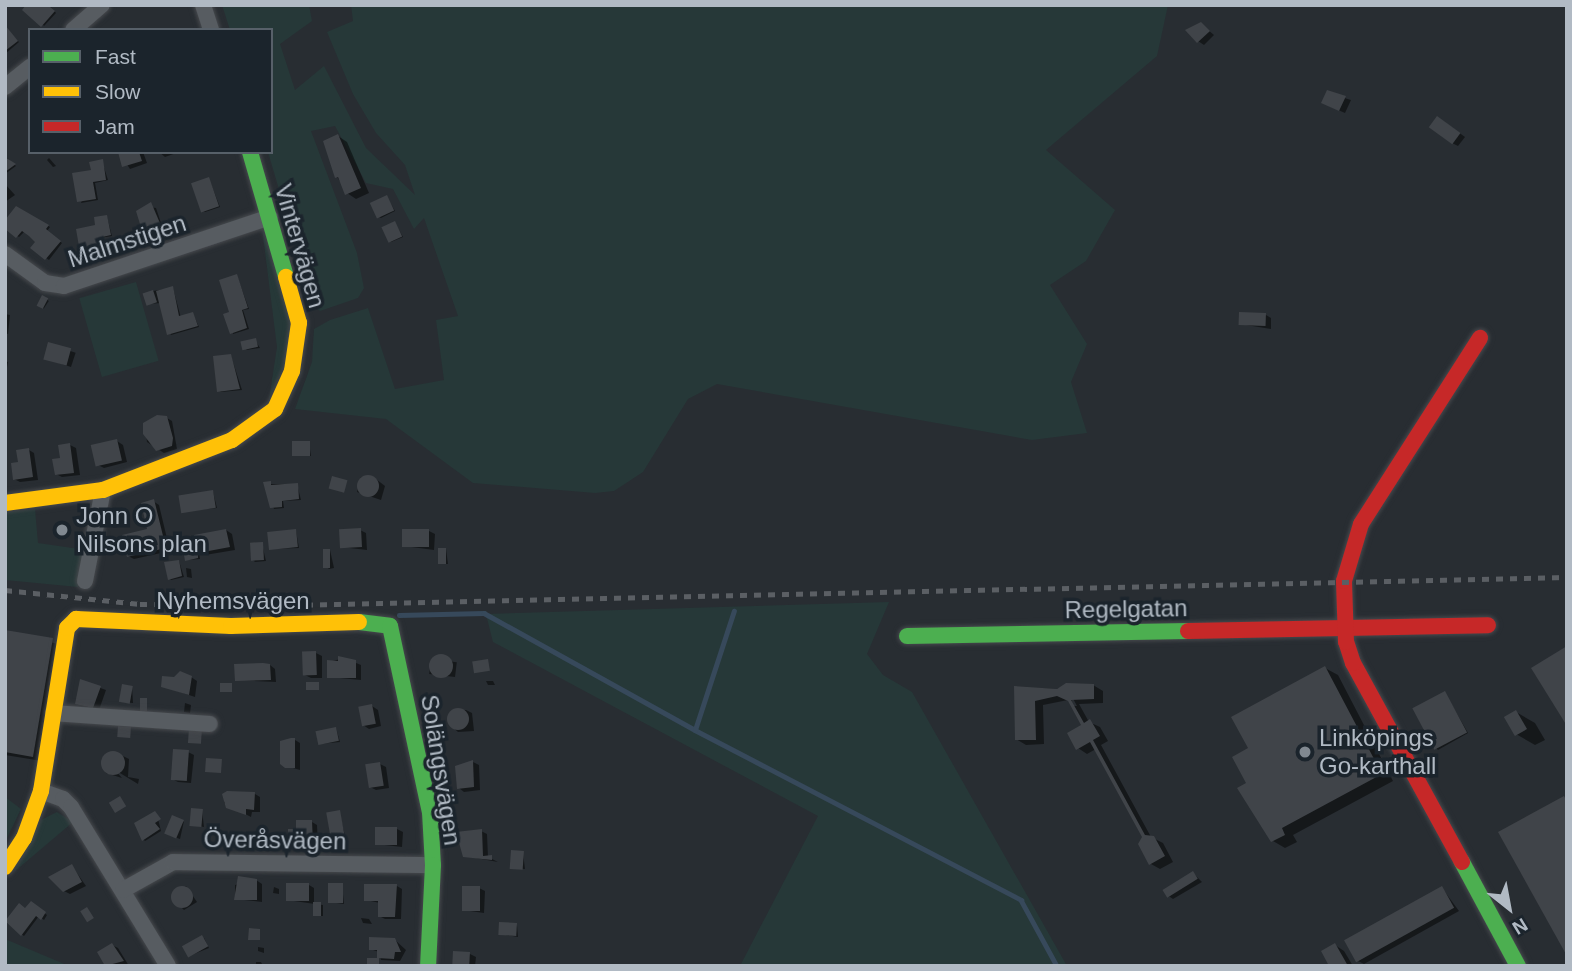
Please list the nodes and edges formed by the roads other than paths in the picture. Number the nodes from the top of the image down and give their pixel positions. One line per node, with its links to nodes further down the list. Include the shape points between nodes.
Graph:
1 (102, 5): 3 (street)
2 (203, 5): 4 (street)
3 (76, 28)
4 (210, 28)
5 (28, 69): 6 (street)
6 (5, 87)
7 (251, 154): 8 (street, Vintervägen)
8 (270, 217): 9 (street, Malmstigen, via 64,285 45,283); 11 (street, Vintervägen, via 299,323 292,371 281,398 265,419 244,434)
9 (5, 254)
10 (1480, 338): 16 (street, via 1361,524 1346,563)
11 (103, 490): 12 (street, Vintervägen); 13 (street)
12 (5, 503)
13 (85, 581)
14 (1488, 625): 16 (street, Regelgatan)
15 (390, 626): 18 (street, Nyhemsvägen, via 378,621 231,626 76,619 67,628); 21 (street, Solängsvägen, via 430,812)
16 (1345, 628): 17 (street, Regelgatan); 26 (street, via 1353,663)
17 (907, 636)
18 (53, 713): 19 (street); 20 (street)
19 (209, 724)
20 (41, 791): 22 (street, via 27,832); 23 (street, via 71,807)
21 (433, 865): 23 (street, Överåsvägen, via 173,862); 25 (street, Solängsvägen)
22 (5, 867)
23 (123, 891): 24 (street)
24 (168, 966)
25 (428, 966)
26 (1518, 966)

